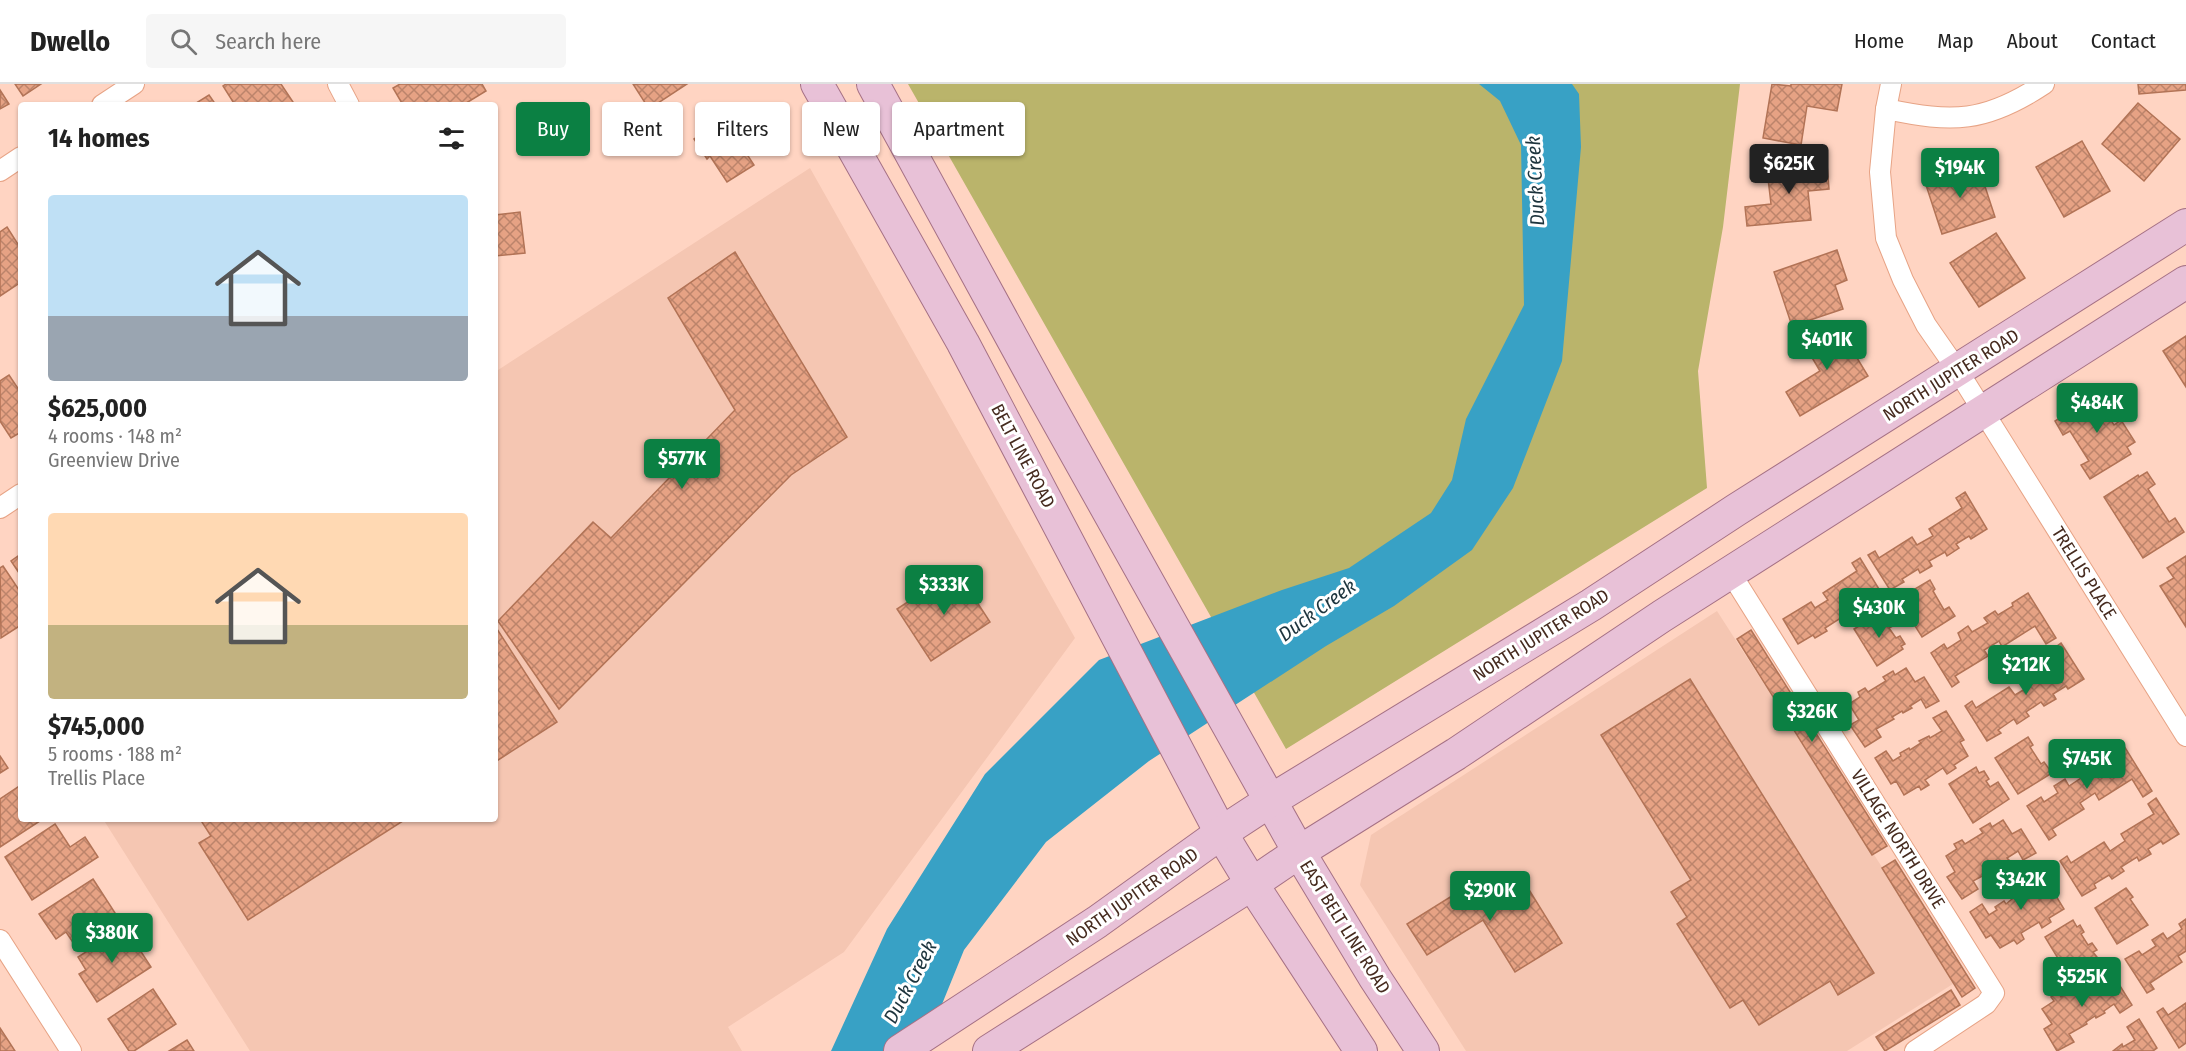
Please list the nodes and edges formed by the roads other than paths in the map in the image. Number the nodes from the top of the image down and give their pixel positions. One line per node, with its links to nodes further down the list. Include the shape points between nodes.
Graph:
1 (134, 84): 7 (street)
2 (338, 84): 8 (street)
3 (817, 84): 23 (main road, BELT LINE ROAD, via 963,343)
4 (873, 84): 22 (main road)
5 (1891, 84): 9 (street, TRELLIS PLACE)
6 (2044, 84): 9 (street, via 1999,110 1976,117 1950,119)
7 (107, 102)
8 (347, 102)
9 (1886, 109): 14 (street, TRELLIS PLACE, via 1880,172 1886,238 1926,325)
10 (18, 160): 11 (street)
11 (0, 171)
12 (2186, 225): 14 (main road, NORTH JUPITER ROAD)
13 (2186, 282): 15 (main road)
14 (1958, 371): 15 (street, TRELLIS PLACE); 19 (main road, NORTH JUPITER ROAD)
15 (1982, 410): 18 (main road); 21 (street, TRELLIS PLACE)
16 (18, 496): 17 (street)
17 (0, 508)
18 (1730, 572): 20 (main road); 32 (street, VILLAGE NORTH DRIVE, via 1994,993 1986,1004)
19 (1637, 575): 20 (main road); 22 (main road, NORTH JUPITER ROAD)
20 (1662, 616): 24 (main road, via 1511,719)
21 (2186, 736)
22 (1270, 801): 23 (main road, NORTH JUPITER ROAD); 24 (main road, EAST BELT LINE ROAD)
23 (1221, 833): 25 (main road); 29 (main road, NORTH JUPITER ROAD, via 1074,938)
24 (1299, 852): 25 (main road); 31 (main road, EAST BELT LINE ROAD)
25 (1252, 884): 27 (main road); 30 (main road)
26 (0, 940): 28 (street)
27 (992, 1049)
28 (71, 1051)
29 (900, 1051)
30 (1361, 1051)
31 (1423, 1051)
32 (1916, 1051)

